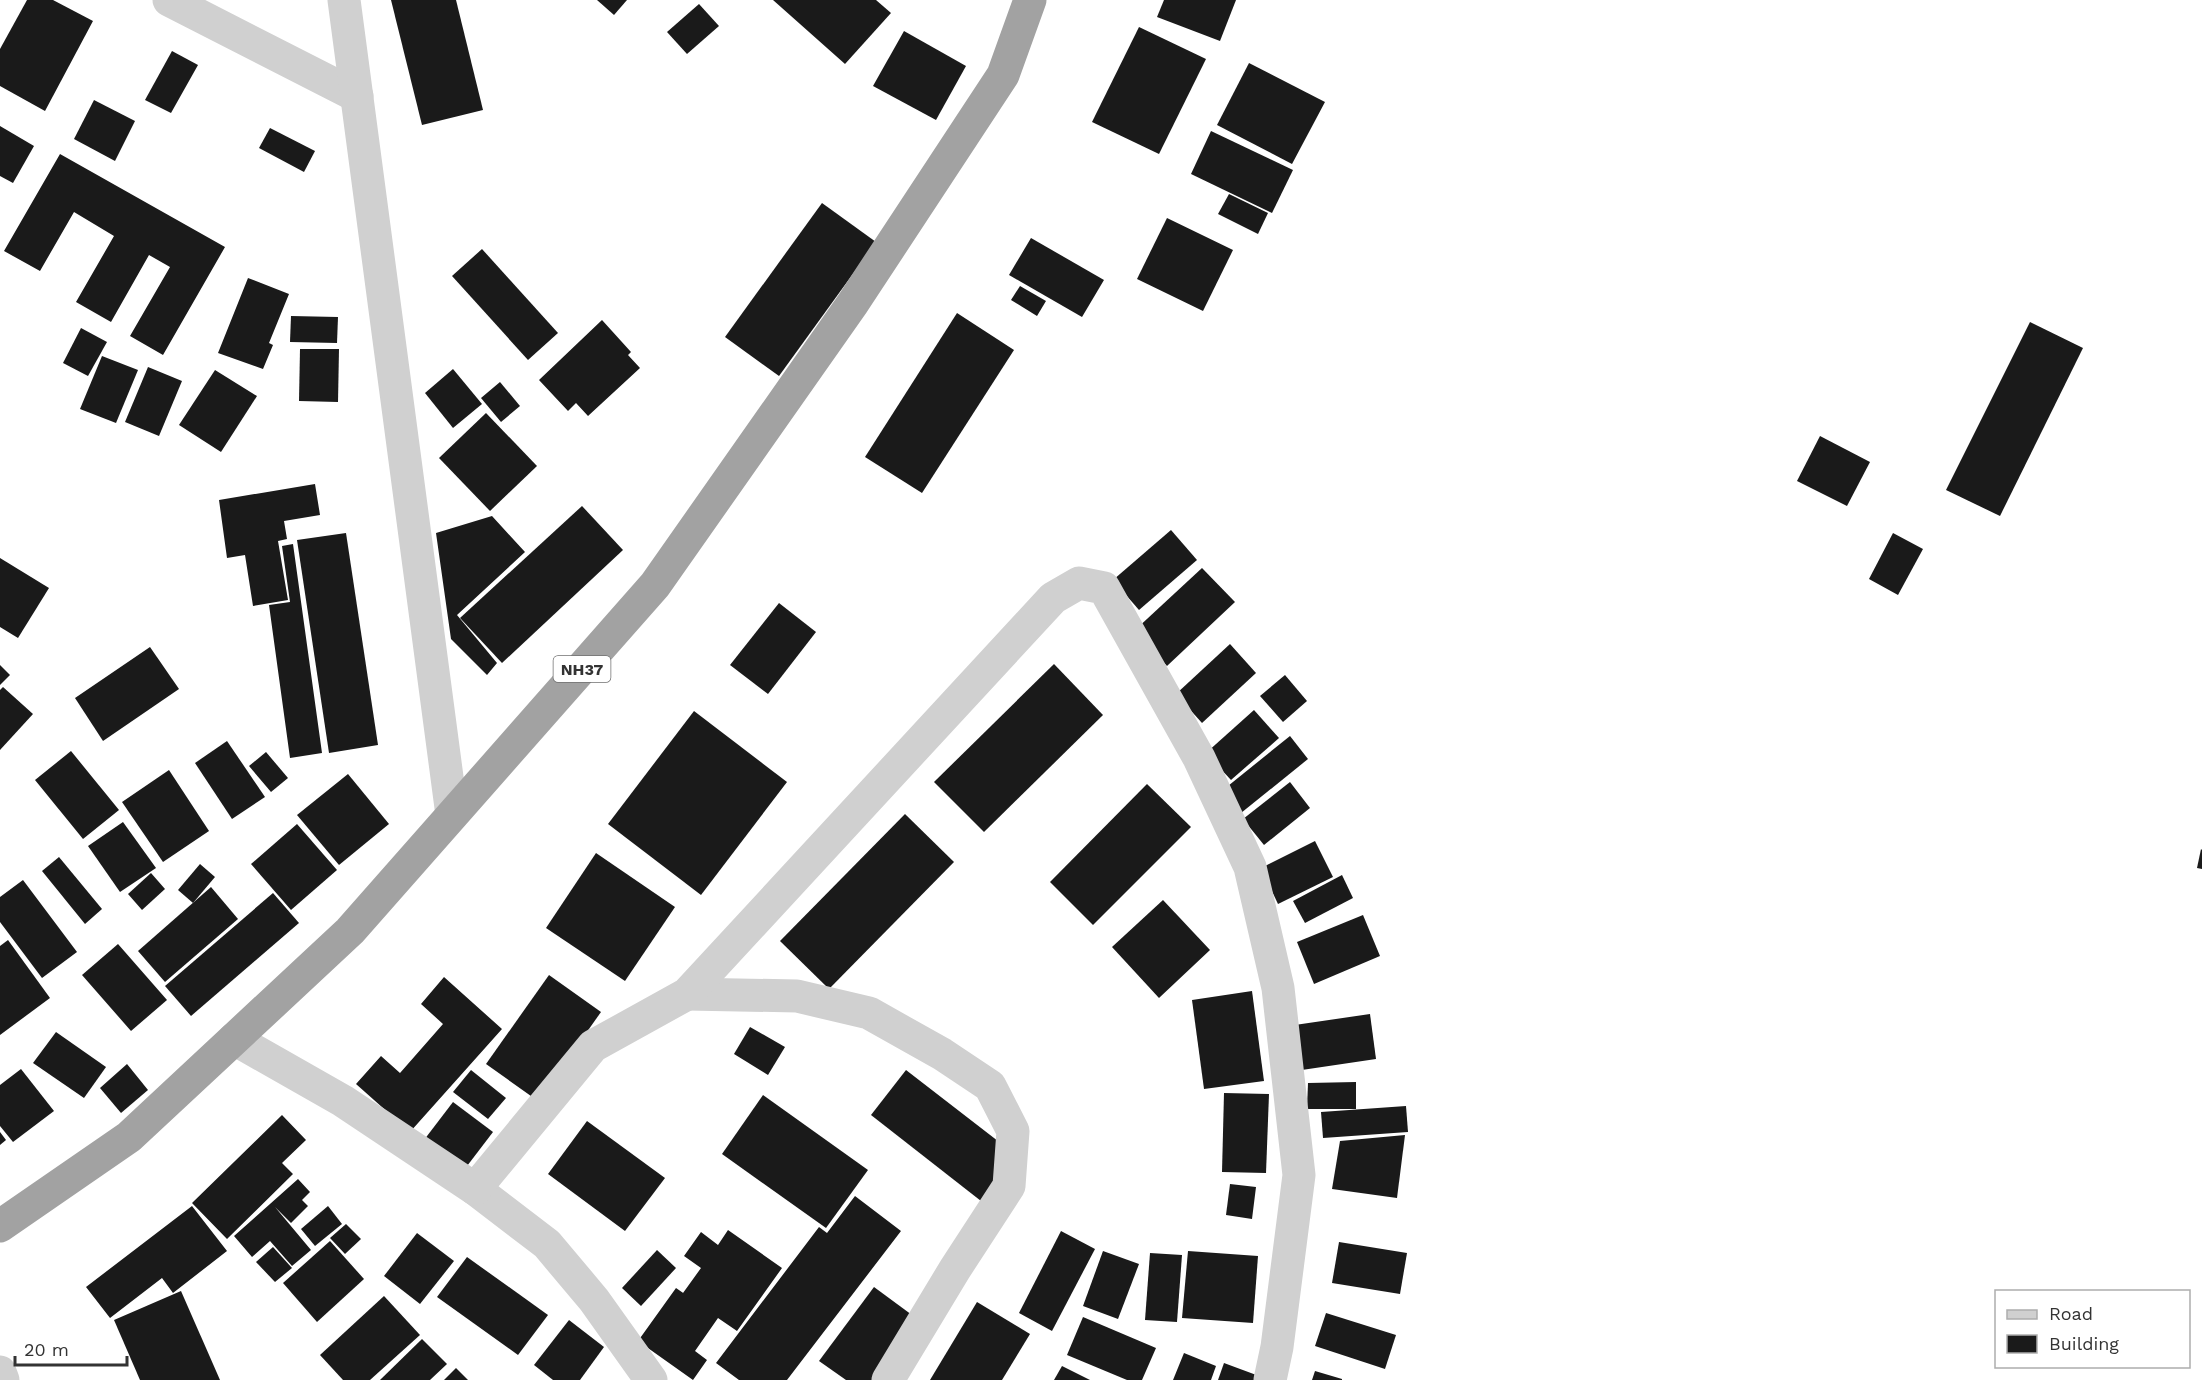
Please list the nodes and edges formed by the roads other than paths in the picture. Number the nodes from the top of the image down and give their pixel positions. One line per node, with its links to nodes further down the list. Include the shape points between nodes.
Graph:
1 (169, 0): 4 (street)
2 (344, 0): 4 (street)
3 (1030, 0): 5 (highway, NH37, via 1003,75 853,303 655,585)
4 (357, 96): 5 (street)
5 (452, 815): 7 (highway, NH37, via 350,931)
6 (687, 994): 8 (street, via 593,1046); 13 (street, via 797,996 869,1013 942,1054 990,1086 995,1095 1013,1131 1009,1186); 14 (street, via 1053,598 1079,583 1104,588 1199,758 1250,867 1278,988 1299,1175)
7 (234, 1039): 8 (street, via 344,1101); 9 (highway, NH37, via 129,1137)
8 (474, 1189): 12 (street, via 547,1244 594,1300)
9 (0, 1226)
10 (0, 1372): 11 (street)
11 (3, 1380)
12 (651, 1380)
13 (888, 1380)
14 (1270, 1380)

